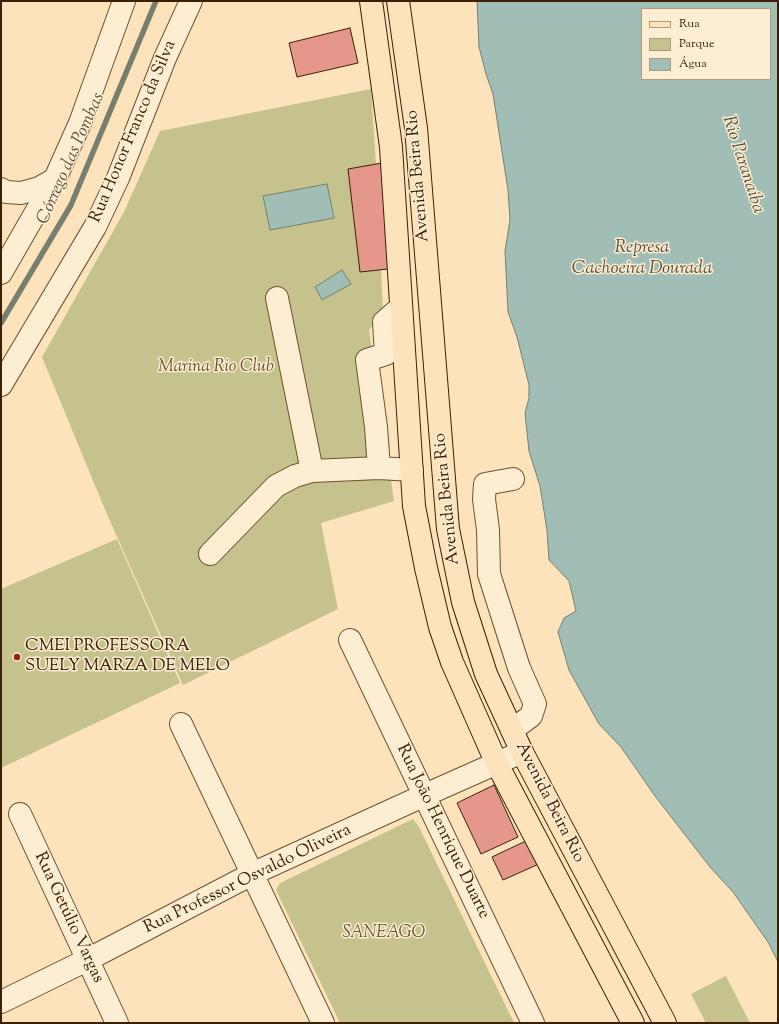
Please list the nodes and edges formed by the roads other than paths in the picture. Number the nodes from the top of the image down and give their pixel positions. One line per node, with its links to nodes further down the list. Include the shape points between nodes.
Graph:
1 (124, 1): 5 (street, via 80,122)
2 (191, 1): 10 (street, Rua Honor Franco da Silva, via 165,58 118,178 95,227)
3 (371, 1): 9 (main road, Avenida Beira Rio, via 391,147)
4 (398, 1): 18 (main road, Avenida Beira Rio, via 416,128 448,529 463,602 474,638 486,674)
5 (55, 179): 6 (street, via 40,188 21,193); 7 (street)
6 (1, 189)
7 (2, 265)
8 (277, 298): 13 (street)
9 (401, 307): 11 (street, via 384,322 386,354 367,360); 12 (main road, Avenida Beira Rio)
10 (1, 385)
11 (379, 468): 12 (street); 13 (street)
12 (412, 470): 20 (main road, Avenida Beira Rio, via 414,506 440,627 452,662)
13 (312, 471): 15 (street, via 276,486)
14 (513, 479): 18 (street, via 485,484 484,499 489,574 517,662 535,704 531,716)
15 (210, 554)
16 (350, 640): 21 (street, Rua João Henrique Duarte)
17 (181, 724): 23 (street)
18 (512, 730): 19 (main road, Avenida Beira Rio)
19 (522, 752): 20 (street, Rua Professor Osvaldo Oliveira); 30 (main road, Avenida Beira Rio)
20 (497, 764): 21 (street, Rua Professor Osvaldo Oliveira); 29 (main road, Avenida Beira Rio)
21 (425, 795): 23 (street, Rua Professor Osvaldo Oliveira); 28 (street, Rua João Henrique Duarte)
22 (20, 814): 24 (street, Rua Getúlio Vargas)
23 (252, 874): 24 (street, Rua Professor Osvaldo Oliveira); 27 (street)
24 (88, 960): 25 (street, Rua Professor Osvaldo Oliveira); 26 (street, Rua Getúlio Vargas)
25 (1, 1002)
26 (117, 1023)
27 (324, 1023)
28 (533, 1023)
29 (632, 1023)
30 (665, 1023)

